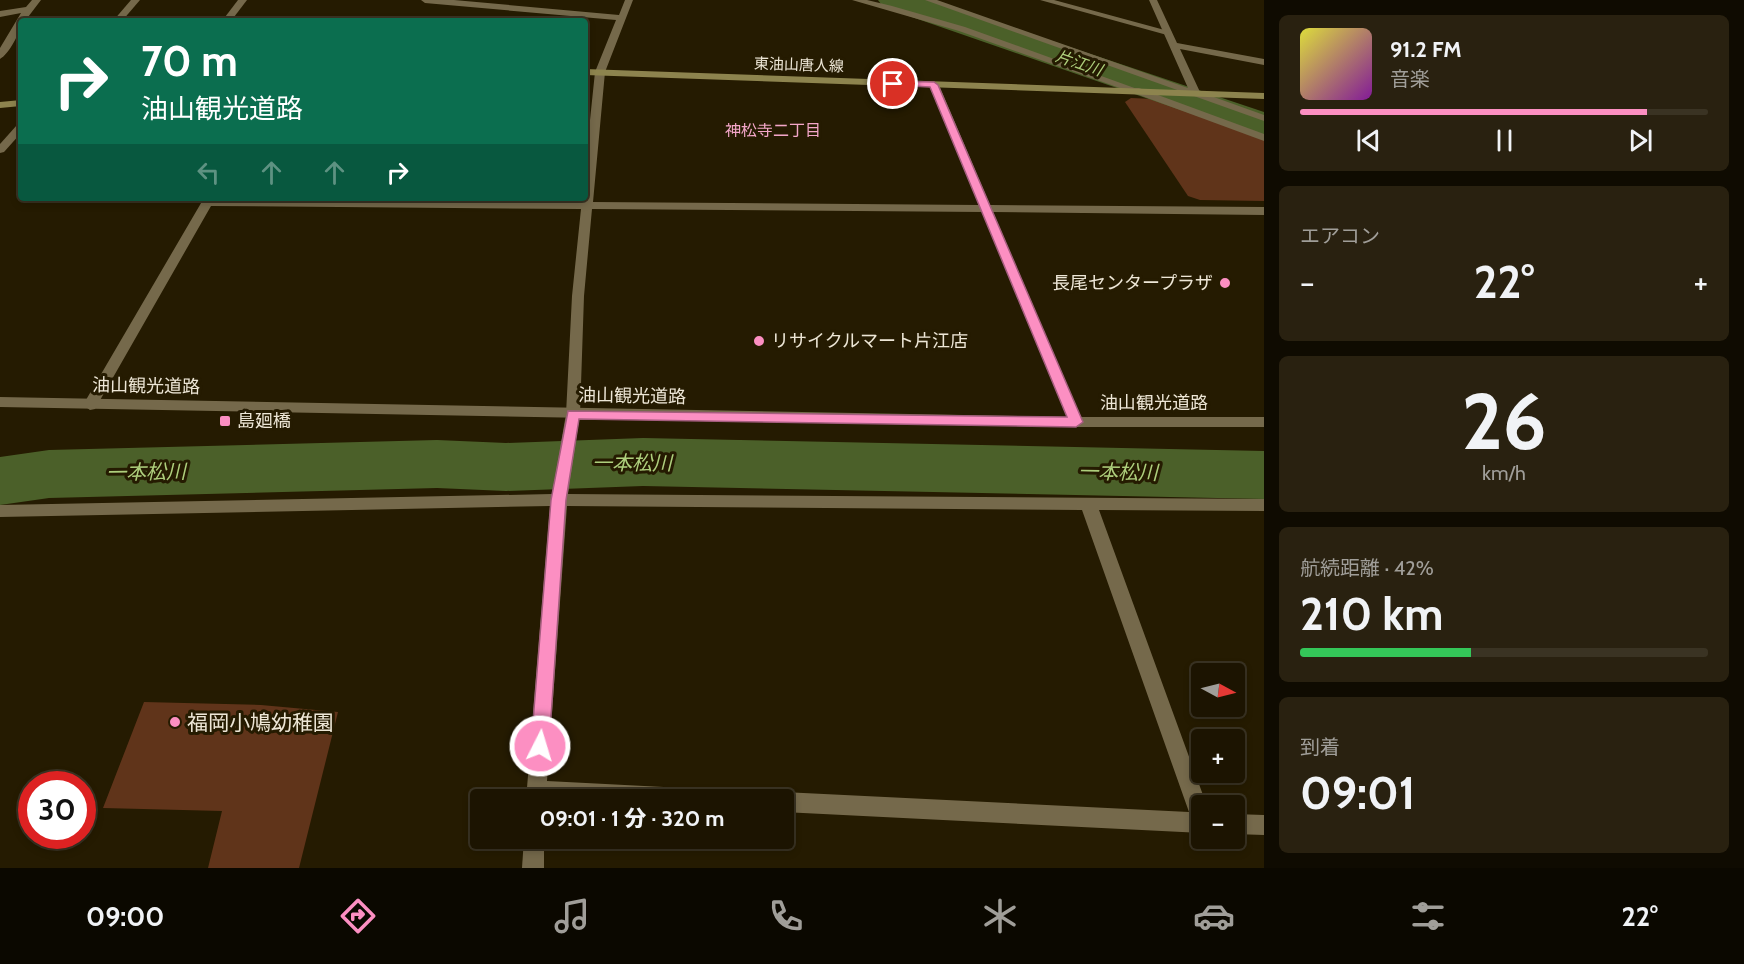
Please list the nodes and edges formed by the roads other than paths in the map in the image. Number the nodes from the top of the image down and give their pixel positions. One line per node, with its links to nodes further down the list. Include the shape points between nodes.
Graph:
1 (37, 0): 10 (street)
2 (136, 0): 13 (street)
3 (243, 0): 14 (street)
4 (425, 0): 15 (street)
5 (629, 0): 15 (street)
6 (856, 0): 24 (street, via 886,6)
7 (929, 0): 25 (street)
8 (1044, 0): 17 (street)
9 (1153, 0): 17 (street)
10 (30, 9): 11 (street); 12 (street)
11 (0, 14)
12 (24, 18)
13 (120, 18)
14 (228, 18)
15 (623, 18): 22 (street)
16 (18, 28): 19 (street)
17 (1167, 32): 18 (street)
18 (1173, 45): 20 (street); 25 (street)
19 (0, 56)
20 (1264, 62)
21 (588, 72): 22 (main road, 東油山唐人線)
22 (600, 72): 23 (main road, 東油山唐人線); 33 (street)
23 (934, 85): 24 (main road, 東油山唐人線); 38 (street)
24 (1139, 90): 25 (main road, 東油山唐人線); 31 (street)
25 (1190, 93): 26 (main road, 東油山唐人線); 29 (street)
26 (1264, 96)
27 (18, 103): 28 (main road)
28 (0, 105)
29 (1264, 118)
30 (18, 130): 32 (street)
31 (1264, 138)
32 (0, 150)
33 (588, 187)
34 (208, 201): 41 (street)
35 (272, 201): 37 (street)
36 (587, 201): 37 (street)
37 (586, 206): 38 (street); 42 (street)
38 (984, 208): 39 (street); 43 (street)
39 (1264, 211)
40 (0, 402): 41 (street, 油山観光道路)
41 (90, 405): 42 (street, 油山観光道路)
42 (573, 414): 43 (street, 油山観光道路); 45 (street)
43 (1076, 422): 44 (street, 油山観光道路)
44 (1264, 422)
45 (560, 495): 46 (street); 48 (street); 49 (street)
46 (1088, 503): 47 (street); 50 (street)
47 (1264, 506)
48 (0, 511)
49 (536, 789)
50 (1193, 795)
51 (794, 802): 52 (street)
52 (1191, 821)
53 (1245, 824): 54 (street)
54 (1264, 825)
55 (533, 849): 56 (street)
56 (532, 868)

